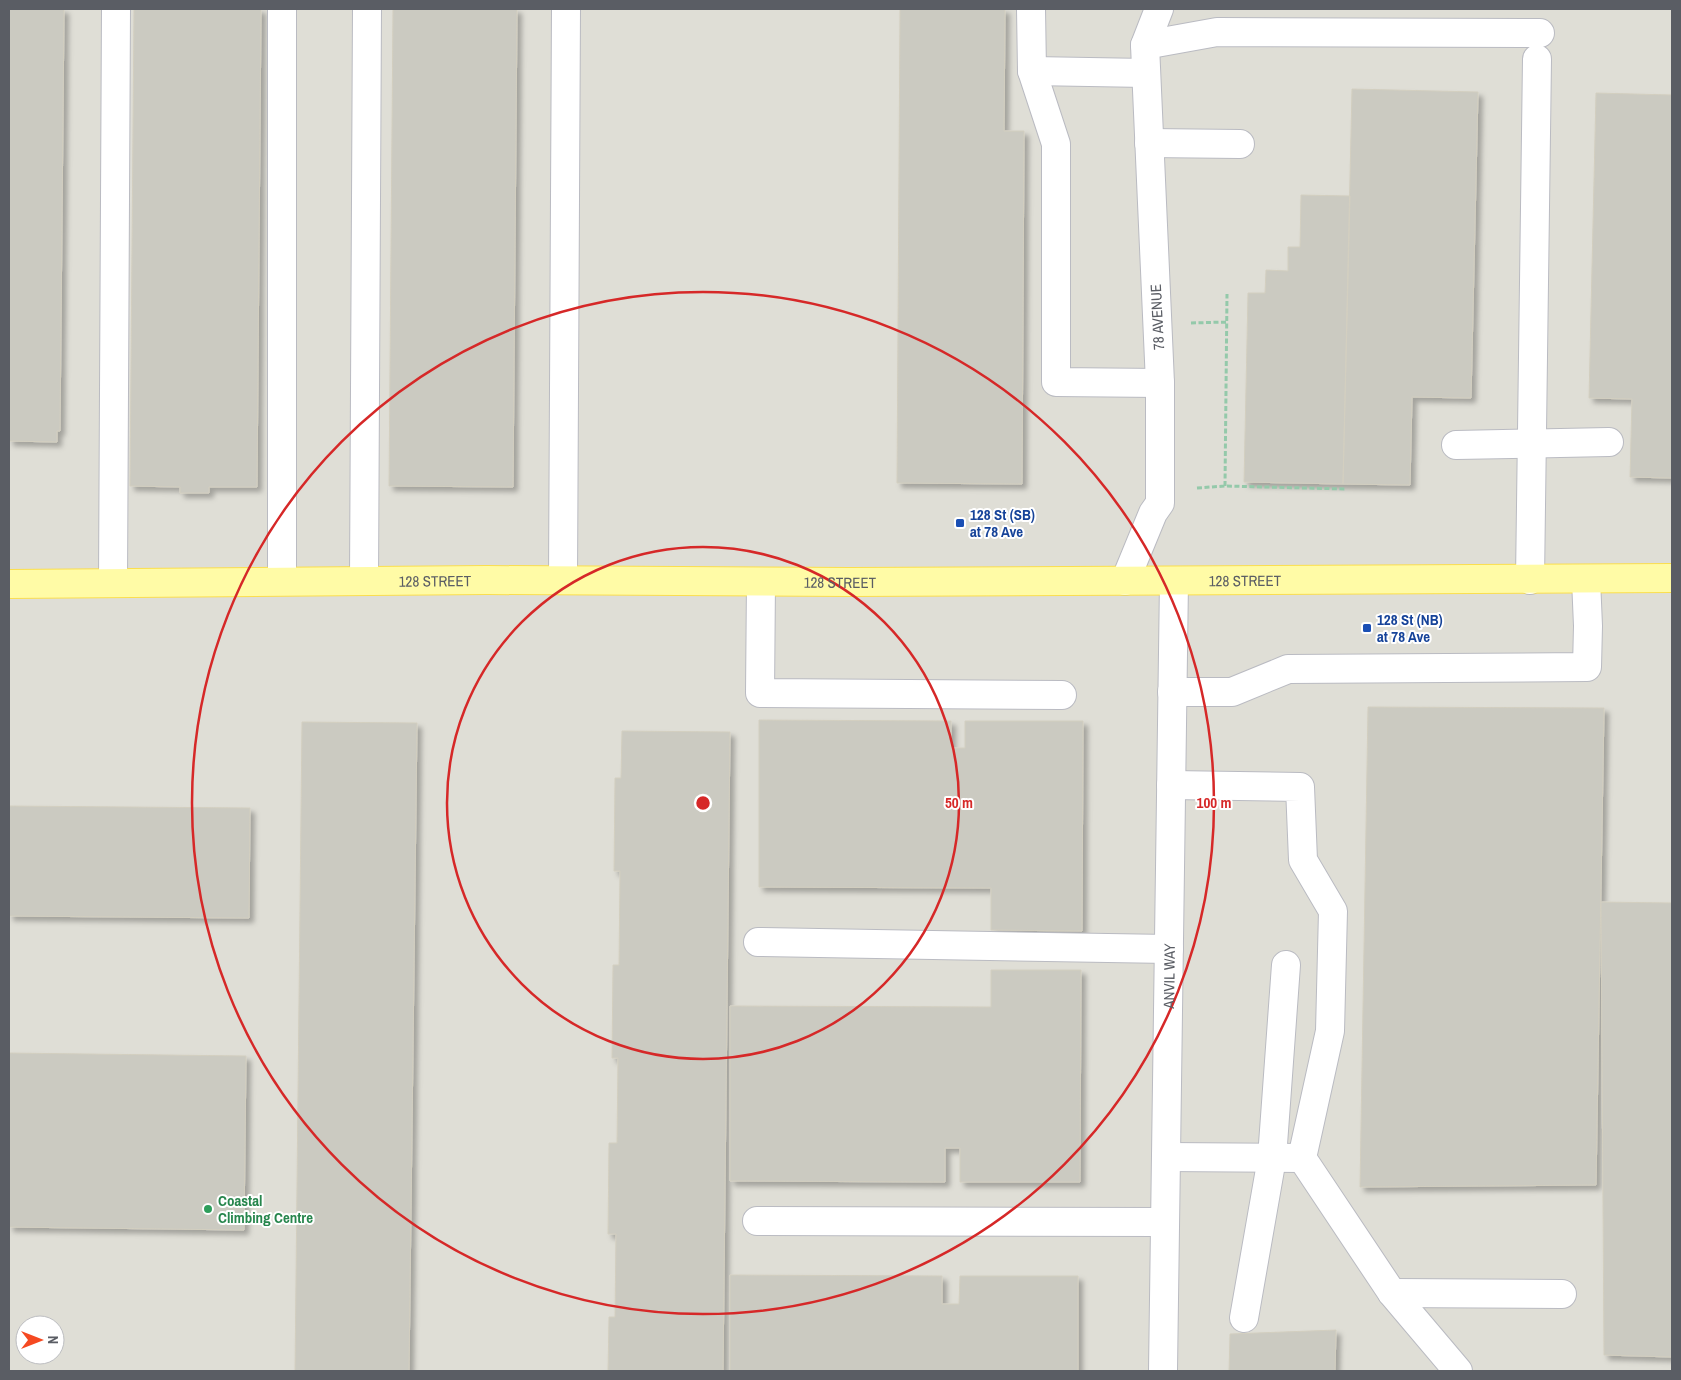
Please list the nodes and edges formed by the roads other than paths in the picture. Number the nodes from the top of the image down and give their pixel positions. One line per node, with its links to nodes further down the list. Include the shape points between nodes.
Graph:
1 (116, 9): 27 (street)
2 (282, 9): 24 (street)
3 (367, 9): 20 (street)
4 (566, 9): 21 (street)
5 (1031, 9): 10 (street)
6 (1158, 9): 8 (street)
7 (1540, 33): 8 (street, via 1217,32)
8 (1145, 45): 11 (street, 78 AVENUE)
9 (1537, 60): 16 (street)
10 (1032, 71): 11 (street); 14 (street, via 1056,144 1056,382)
11 (1146, 73): 12 (street, 78 AVENUE)
12 (1149, 143): 13 (street); 14 (street, 78 AVENUE)
13 (1240, 144)
14 (1160, 383): 25 (street, 78 AVENUE, via 1160,503)
15 (1609, 442): 16 (street)
16 (1532, 443): 17 (street); 23 (street)
17 (1456, 445)
18 (1672, 578): 19 (main road, 128 STREET)
19 (1586, 579): 23 (main road, 128 STREET); 29 (street, via 1587,668 1288,669 1232,692)
20 (364, 580): 21 (main road, 128 STREET); 24 (main road, 128 STREET)
21 (563, 580): 26 (main road, 128 STREET)
22 (1174, 580): 23 (main road, 128 STREET); 25 (main road, 128 STREET); 29 (street, ANVIL WAY)
23 (1530, 580)
24 (282, 581): 27 (main road, 128 STREET)
25 (1125, 581): 26 (main road, 128 STREET)
26 (761, 582): 30 (street, via 760,693)
27 (113, 583): 28 (main road, 128 STREET)
28 (9, 584)
29 (1172, 692): 31 (street, ANVIL WAY)
30 (1062, 695)
31 (1171, 785): 33 (street, ANVIL WAY); 37 (street, via 1300,787 1303,860 1332,911 1330,1031)
32 (758, 942): 33 (street)
33 (1169, 949): 35 (street, ANVIL WAY)
34 (1286, 965): 36 (street)
35 (1166, 1157): 36 (street); 39 (street, ANVIL WAY)
36 (1272, 1158): 37 (street); 42 (street)
37 (1302, 1158): 40 (street)
38 (757, 1221): 39 (street)
39 (1165, 1222): 43 (street, ANVIL WAY)
40 (1392, 1292): 41 (street); 44 (street)
41 (1562, 1294)
42 (1244, 1318)
43 (1163, 1371)
44 (1458, 1371)

